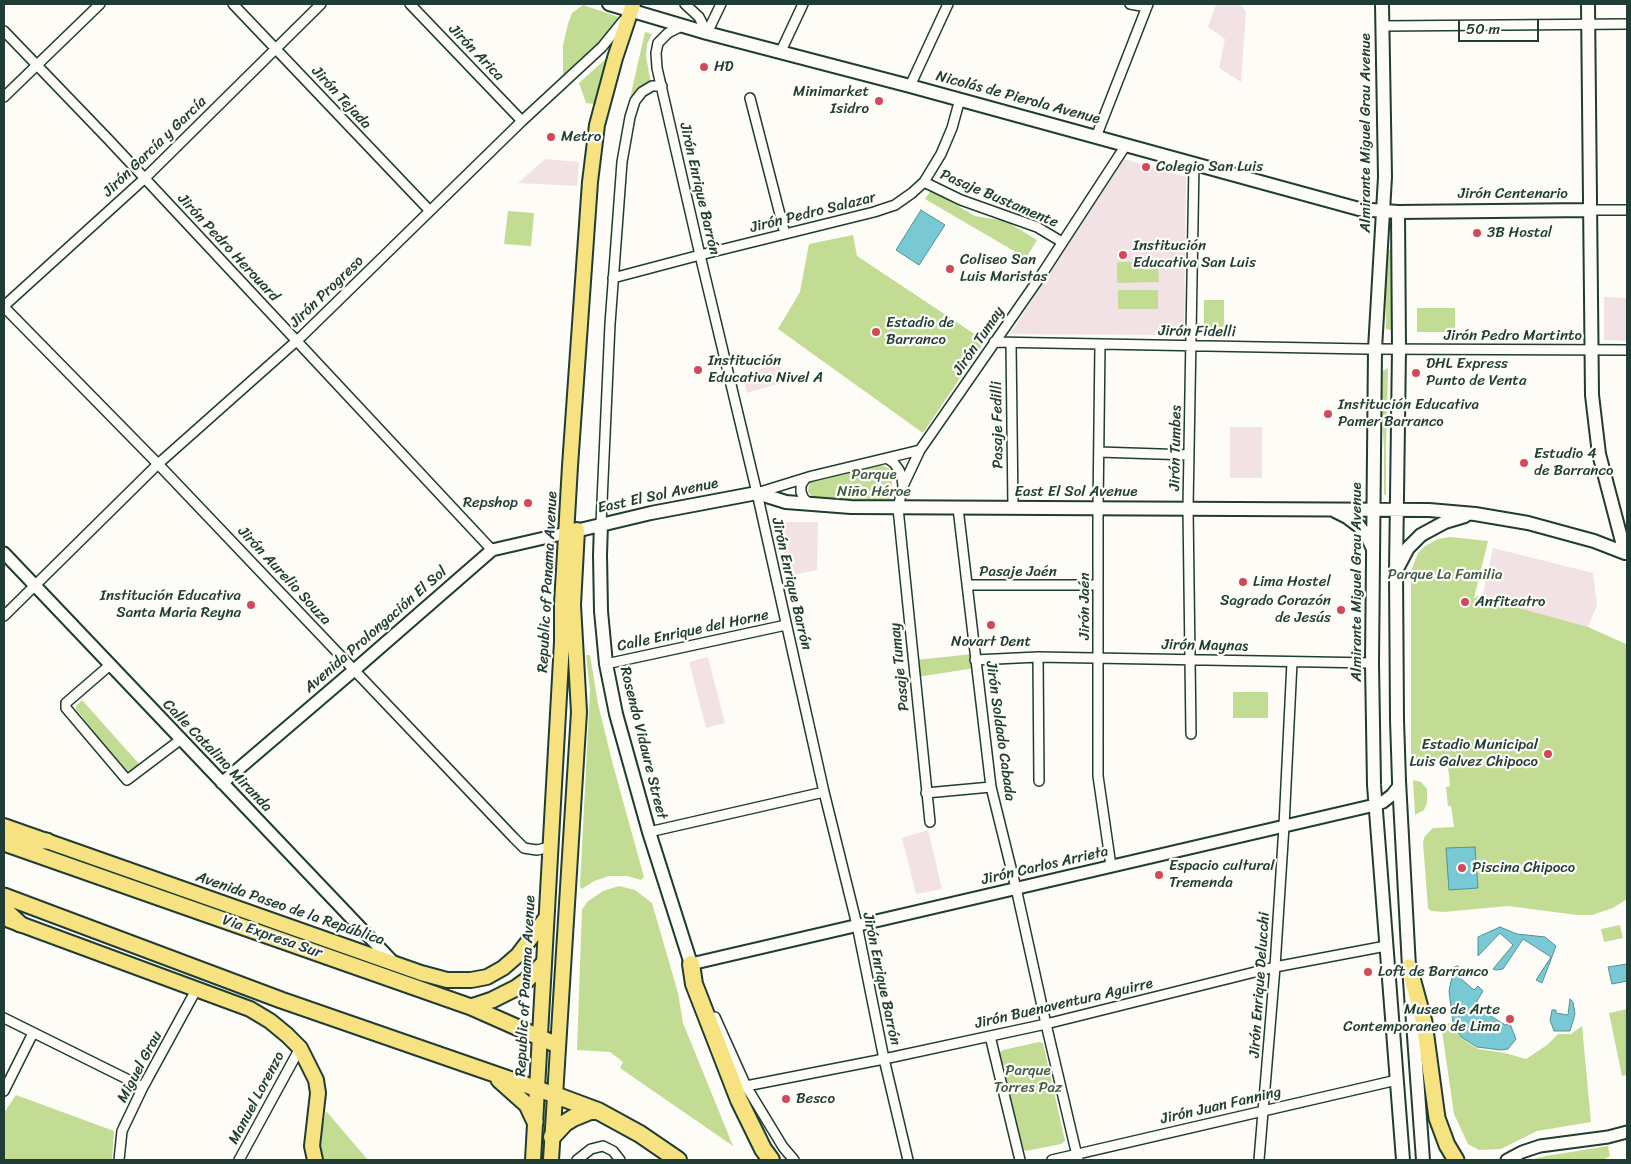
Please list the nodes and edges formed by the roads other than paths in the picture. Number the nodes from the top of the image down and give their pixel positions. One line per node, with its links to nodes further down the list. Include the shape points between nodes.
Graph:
1 (100, 4): 23 (street)
2 (233, 4): 21 (street, Jirón Tejada)
3 (321, 4): 21 (street, Jirón García y García)
4 (410, 4): 29 (street, Jirón Arica)
5 (609, 4): 14 (main road, Nicolás de Pierola Avenue)
6 (685, 4): 20 (street)
7 (721, 4): 20 (street)
8 (803, 4): 22 (street)
9 (948, 4): 25 (street)
10 (1130, 4): 13 (street)
11 (1382, 4): 18 (main road, Almirante Miguel Grau Avenue)
12 (1588, 4): 15 (main road)
13 (1147, 5): 30 (street)
14 (632, 7): 17 (main road, Nicolás de Pierola Avenue); 29 (street, Jirón Progreso, via 602,47); 73 (main road, Republic of Panama Avenue, via 597,125 593,154 570,466)
15 (1588, 24): 16 (street); 18 (street); 35 (main road)
16 (1627, 24)
17 (682, 26): 20 (main road, Nicolás de Pierola Avenue); 24 (street, Jirón Enrique Barrón, via 668,33 656,48)
18 (1382, 26): 38 (main road, Almirante Miguel Grau Avenue)
19 (4, 31): 23 (street, Jirón Pedro Herouard)
20 (707, 33): 22 (main road, Nicolás de Pierola Avenue)
21 (275, 48): 33 (street, Jirón García y García); 37 (street, Jirón Tejada)
22 (781, 51): 25 (main road, Nicolás de Pierola Avenue)
23 (36, 66): 26 (street); 33 (street, Jirón Pedro Herouard)
24 (662, 86): 42 (street, Jirón Enrique Barrón); 43 (street, via 647,89 632,106 622,162)
25 (910, 86): 28 (main road, Nicolás de Pierola Avenue)
26 (4, 97)
27 (750, 98): 40 (street)
28 (960, 99): 30 (main road, Nicolás de Pierola Avenue); 34 (street, Jirón Pedro Salazar, via 941,154)
29 (522, 121): 37 (street, Jirón Progreso)
30 (1096, 136): 31 (main road, Nicolás de Pierola Avenue)
31 (1126, 145): 32 (main road, Nicolás de Pierola Avenue); 41 (street, Jirón Tumay)
32 (1194, 163): 38 (main road, Nicolás de Pierola Avenue, via 1350,206); 49 (street, Jirón Tumbes)
33 (144, 178): 44 (street, Jirón García y García); 45 (street, Jirón Pedro Herouard)
34 (924, 182): 40 (street, Jirón Pedro Salazar, via 894,206); 41 (street, Pasaje Bustamente, via 961,200 1037,227)
35 (1589, 210): 36 (street, Jirón Centenario); 39 (main road, Jirón Centenario); 52 (main road)
36 (1627, 210)
37 (430, 211): 45 (street, Jirón Progreso)
38 (1383, 211): 39 (main road, Nicolás de Pierola Avenue); 50 (main road, Almirante Miguel Grau Avenue)
39 (1398, 212): 51 (main road)
40 (785, 234): 42 (street, Jirón Pedro Salazar)
41 (1062, 242): 46 (street, Jirón Tumay)
42 (700, 255): 43 (street, Jirón Pedro Salazar); 61 (street, Jirón Enrique Barrón)
43 (613, 278): 72 (street)
44 (4, 307): 58 (street, Jirón Aurelio Souza)
45 (296, 341): 58 (street, Jirón Progreso); 74 (street, Jirón Pedro Herouard)
46 (994, 342): 47 (street, Jirón Fidelli); 54 (street, Jirón Tumay)
47 (1011, 343): 48 (street, Jirón Fidelli); 65 (street, Pasaje Fedilli)
48 (1100, 344): 49 (street, Jirón Fidelli); 55 (street, Jirón Jaén)
49 (1191, 346): 50 (street, Jirón Fidelli); 56 (street, Jirón Tumbes)
50 (1375, 349): 51 (street, Jirón Fidelli); 69 (main road, Almirante Miguel Grau Avenue)
51 (1399, 349): 52 (street, Jirón Pedro Martinto); 70 (main road)
52 (1590, 350): 53 (street, Jirón Pedro Martinto); 77 (main road, via 1599,454)
53 (1627, 350)
54 (920, 450): 57 (street, East El Sol Avenue); 60 (street, Jirón Tumay)
55 (1099, 452): 56 (street); 66 (street, Jirón Jaén)
56 (1189, 455): 67 (street, Jirón Tumbes)
57 (887, 458): 59 (street, East El Sol Avenue); 60 (street, via 899,470)
58 (158, 464): 81 (street, Jirón Progreso); 94 (street, Jirón Aurelio Souza)
59 (805, 479): 61 (street, East El Sol Avenue); 62 (street, via 801,492)
60 (903, 486): 63 (street, Jirón Tumay)
61 (757, 493): 62 (main road, East El Sol Avenue, via 786,502); 72 (main road, East El Sol Avenue); 85 (street, Jirón Enrique Barrón)
62 (812, 505): 63 (main road, East El Sol Avenue)
63 (898, 508): 64 (main road, East El Sol Avenue); 102 (street, Pasaje Tumay)
64 (958, 508): 65 (main road, East El Sol Avenue); 79 (street, Jirón Soldado Cabada)
65 (1013, 508): 66 (main road, East El Sol Avenue)
66 (1098, 508): 67 (main road, East El Sol Avenue); 80 (street, Jirón Jaén)
67 (1188, 508): 68 (main road, East El Sol Avenue); 89 (street, Jirón Tumbes)
68 (1333, 510): 69 (main road, East El Sol Avenue); 75 (main road, via 1359,526)
69 (1375, 510): 70 (main road, East El Sol Avenue); 75 (main road, Almirante Miguel Grau Avenue)
70 (1396, 510): 71 (main road, East El Sol Avenue); 78 (main road)
71 (1474, 514): 77 (main road, East El Sol Avenue, via 1555,530 1594,541); 78 (main road, via 1445,522 1421,535 1408,548)
72 (601, 524): 73 (main road, East El Sol Avenue); 92 (main road, Rosendo Vidaure Street, via 601,603)
73 (572, 531): 74 (street, Avenida Prolongación El Sol); 110 (main road, Republic of Panama Avenue); 133 (main road, Republic of Panama Avenue, via 579,712)
74 (492, 550): 94 (street, Avenida Prolongación El Sol)
75 (1374, 551): 83 (main road, Almirante Miguel Grau Avenue)
76 (4, 554): 81 (street, Calle Catalino Miranda)
77 (1627, 556)
78 (1396, 571): 82 (main road)
79 (967, 585): 80 (street, Pasaje Jaén); 88 (street, Jirón Soldado Cabada)
80 (1098, 585): 87 (street, Jirón Jaén)
81 (34, 586): 84 (street, Jirón Progreso); 93 (street, Calle Catalino Miranda)
82 (1396, 602): 83 (main road, via 1390,592 1381,592); 100 (main road)
83 (1373, 610): 91 (main road, Almirante Miguel Grau Avenue)
84 (4, 616)
85 (786, 625): 92 (street, Calle Enrique del Horne); 101 (street, Jirón Enrique Barrón)
86 (1038, 657): 87 (street, Jirón Maynas); 88 (street, Jirón Maynas); 97 (street)
87 (1099, 658): 89 (street, Jirón Maynas); 111 (street, Jirón Jaén, via 1098,776)
88 (975, 660): 99 (street, Jirón Soldado Cabada)
89 (1190, 660): 90 (street, Jirón Maynas); 95 (street, Jirón Tumbes)
90 (1292, 662): 91 (street, Jirón Maynas); 106 (street, Jirón Enrique Delucchi)
91 (1372, 663): 103 (main road, Almirante Miguel Grau Avenue)
92 (606, 664): 107 (main road, Rosendo Vidaure Street, via 616,714)
93 (110, 665): 96 (street, Calle Catalino Miranda); 96 (street, via 66,703 66,708 127,780)
94 (354, 670): 98 (street, Avenida Prolongación El Sol); 110 (street, Jirón Aurelio Souza, via 524,848)
95 (1191, 734)
96 (180, 740): 98 (street, Calle Catalino Miranda)
97 (1039, 781)
98 (222, 783): 120 (street, Calle Catalino Miranda)
99 (991, 786): 102 (street); 112 (street, Jirón Soldado Cabada)
100 (1399, 786): 103 (street, Jirón Carlos Arrieta, via 1392,796); 124 (main road)
101 (824, 792): 107 (street); 118 (street, Jirón Enrique Barrón)
102 (926, 792): 104 (street, Pasaje Tumay)
103 (1375, 805): 106 (street, Jirón Carlos Arrieta); 119 (main road, Almirante Miguel Grau Avenue)
104 (930, 822)
105 (4, 826): 108 (main road, Avenida Paseo de la República)
106 (1284, 826): 111 (street, Jirón Carlos Arrieta); 123 (street, Jirón Enrique Delucchi)
107 (649, 832): 122 (main road, Rosendo Vidaure Street)
108 (47, 841): 109 (highway); 120 (main road, Avenida Paseo de la República)
109 (4, 842): 125 (highway, Via Expresa Sur)
110 (550, 847): 116 (main road, Republic of Panama Avenue)
111 (1111, 866): 112 (street, Jirón Carlos Arrieta)
112 (1016, 888): 118 (street, Jirón Carlos Arrieta); 129 (street, Jirón Soldado Cabada)
113 (4, 896): 136 (highway, via 281,1000)
114 (4, 909): 117 (highway)
115 (4, 918): 117 (main road)
116 (546, 918): 120 (main road, Avenida Paseo de la República, via 518,954 487,977 447,980); 121 (main road, Republic of Panama Avenue)
117 (20, 924): 126 (main road)
118 (857, 926): 122 (street, Jirón Carlos Arrieta); 135 (street, Jirón Enrique Barrón)
119 (1386, 946): 123 (street, Jirón Buenaventura Aguirre); 137 (main road, Almirante Miguel Grau Avenue)
120 (395, 964): 125 (street, Calle Catalino Miranda, via 401,972)
121 (543, 964): 127 (highway, via 516,988); 131 (main road, Republic of Panama Avenue)
122 (691, 964): 138 (street); 149 (highway, via 694,984 739,1100)
123 (1275, 967): 129 (street, Jirón Buenaventura Aguirre); 143 (street, Jirón Enrique Delucchi)
124 (1409, 968): 166 (main road); 167 (highway, via 1424,1022 1437,1118)
125 (402, 983): 127 (highway, Via Expresa Sur)
126 (196, 990): 134 (main road, via 250,1009 270,1021); 139 (street, Miguel Grau)
127 (471, 1007): 131 (highway, Via Expresa Sur)
128 (4, 1018): 130 (street)
129 (1046, 1024): 132 (street, Jirón Buenaventura Aguirre); 150 (street, Jirón Soldado Cabada)
130 (33, 1033): 139 (street); 141 (street)
131 (539, 1036): 133 (highway, Via Expresa Sur); 140 (main road, Republic of Panama Avenue)
132 (990, 1036): 135 (street, Jirón Buenaventura Aguirre); 162 (street)
133 (557, 1045): 142 (main road, Republic of Panama Avenue)
134 (300, 1048): 152 (street, Manuel Lorenzo); 153 (main road, via 316,1080 318,1093 312,1146)
135 (884, 1059): 138 (street, Jirón Buenaventura Aguirre); 161 (street, Jirón Enrique Barrón)
136 (492, 1074): 140 (highway); 145 (highway, via 527,1105)
137 (1397, 1080): 143 (street, Jirón Juan Fanning); 165 (main road, Almirante Miguel Grau Avenue)
138 (746, 1086): 160 (street)
139 (143, 1087): 151 (street, Miguel Grau, via 122,1131)
140 (537, 1089): 142 (highway); 145 (main road, Republic of Panama Avenue)
141 (4, 1091)
142 (555, 1095): 144 (highway); 148 (main road, Republic of Panama Avenue)
143 (1264, 1110): 150 (street, Jirón Juan Fanning); 164 (street, Jirón Enrique Delucchi)
144 (598, 1111): 147 (highway); 148 (highway, via 572,1118)
145 (535, 1122): 154 (main road, Republic of Panama Avenue)
146 (1627, 1132): 168 (street, via 1540,1146)
147 (640, 1134): 158 (highway); 159 (highway)
148 (552, 1137): 155 (main road, Republic of Panama Avenue)
149 (769, 1157)
150 (1077, 1158): 163 (street, Jirón Juan Fanning)
151 (119, 1160)
152 (240, 1160)
153 (315, 1160)
154 (533, 1160)
155 (551, 1160)
156 (577, 1160): 157 (street, via 591,1149 603,1146)
157 (620, 1160)
158 (664, 1160)
159 (678, 1160)
160 (794, 1160)
161 (908, 1160)
162 (1020, 1160)
163 (1052, 1160)
164 (1260, 1160)
165 (1404, 1160)
166 (1423, 1160)
167 (1456, 1160)
168 (1507, 1160)

